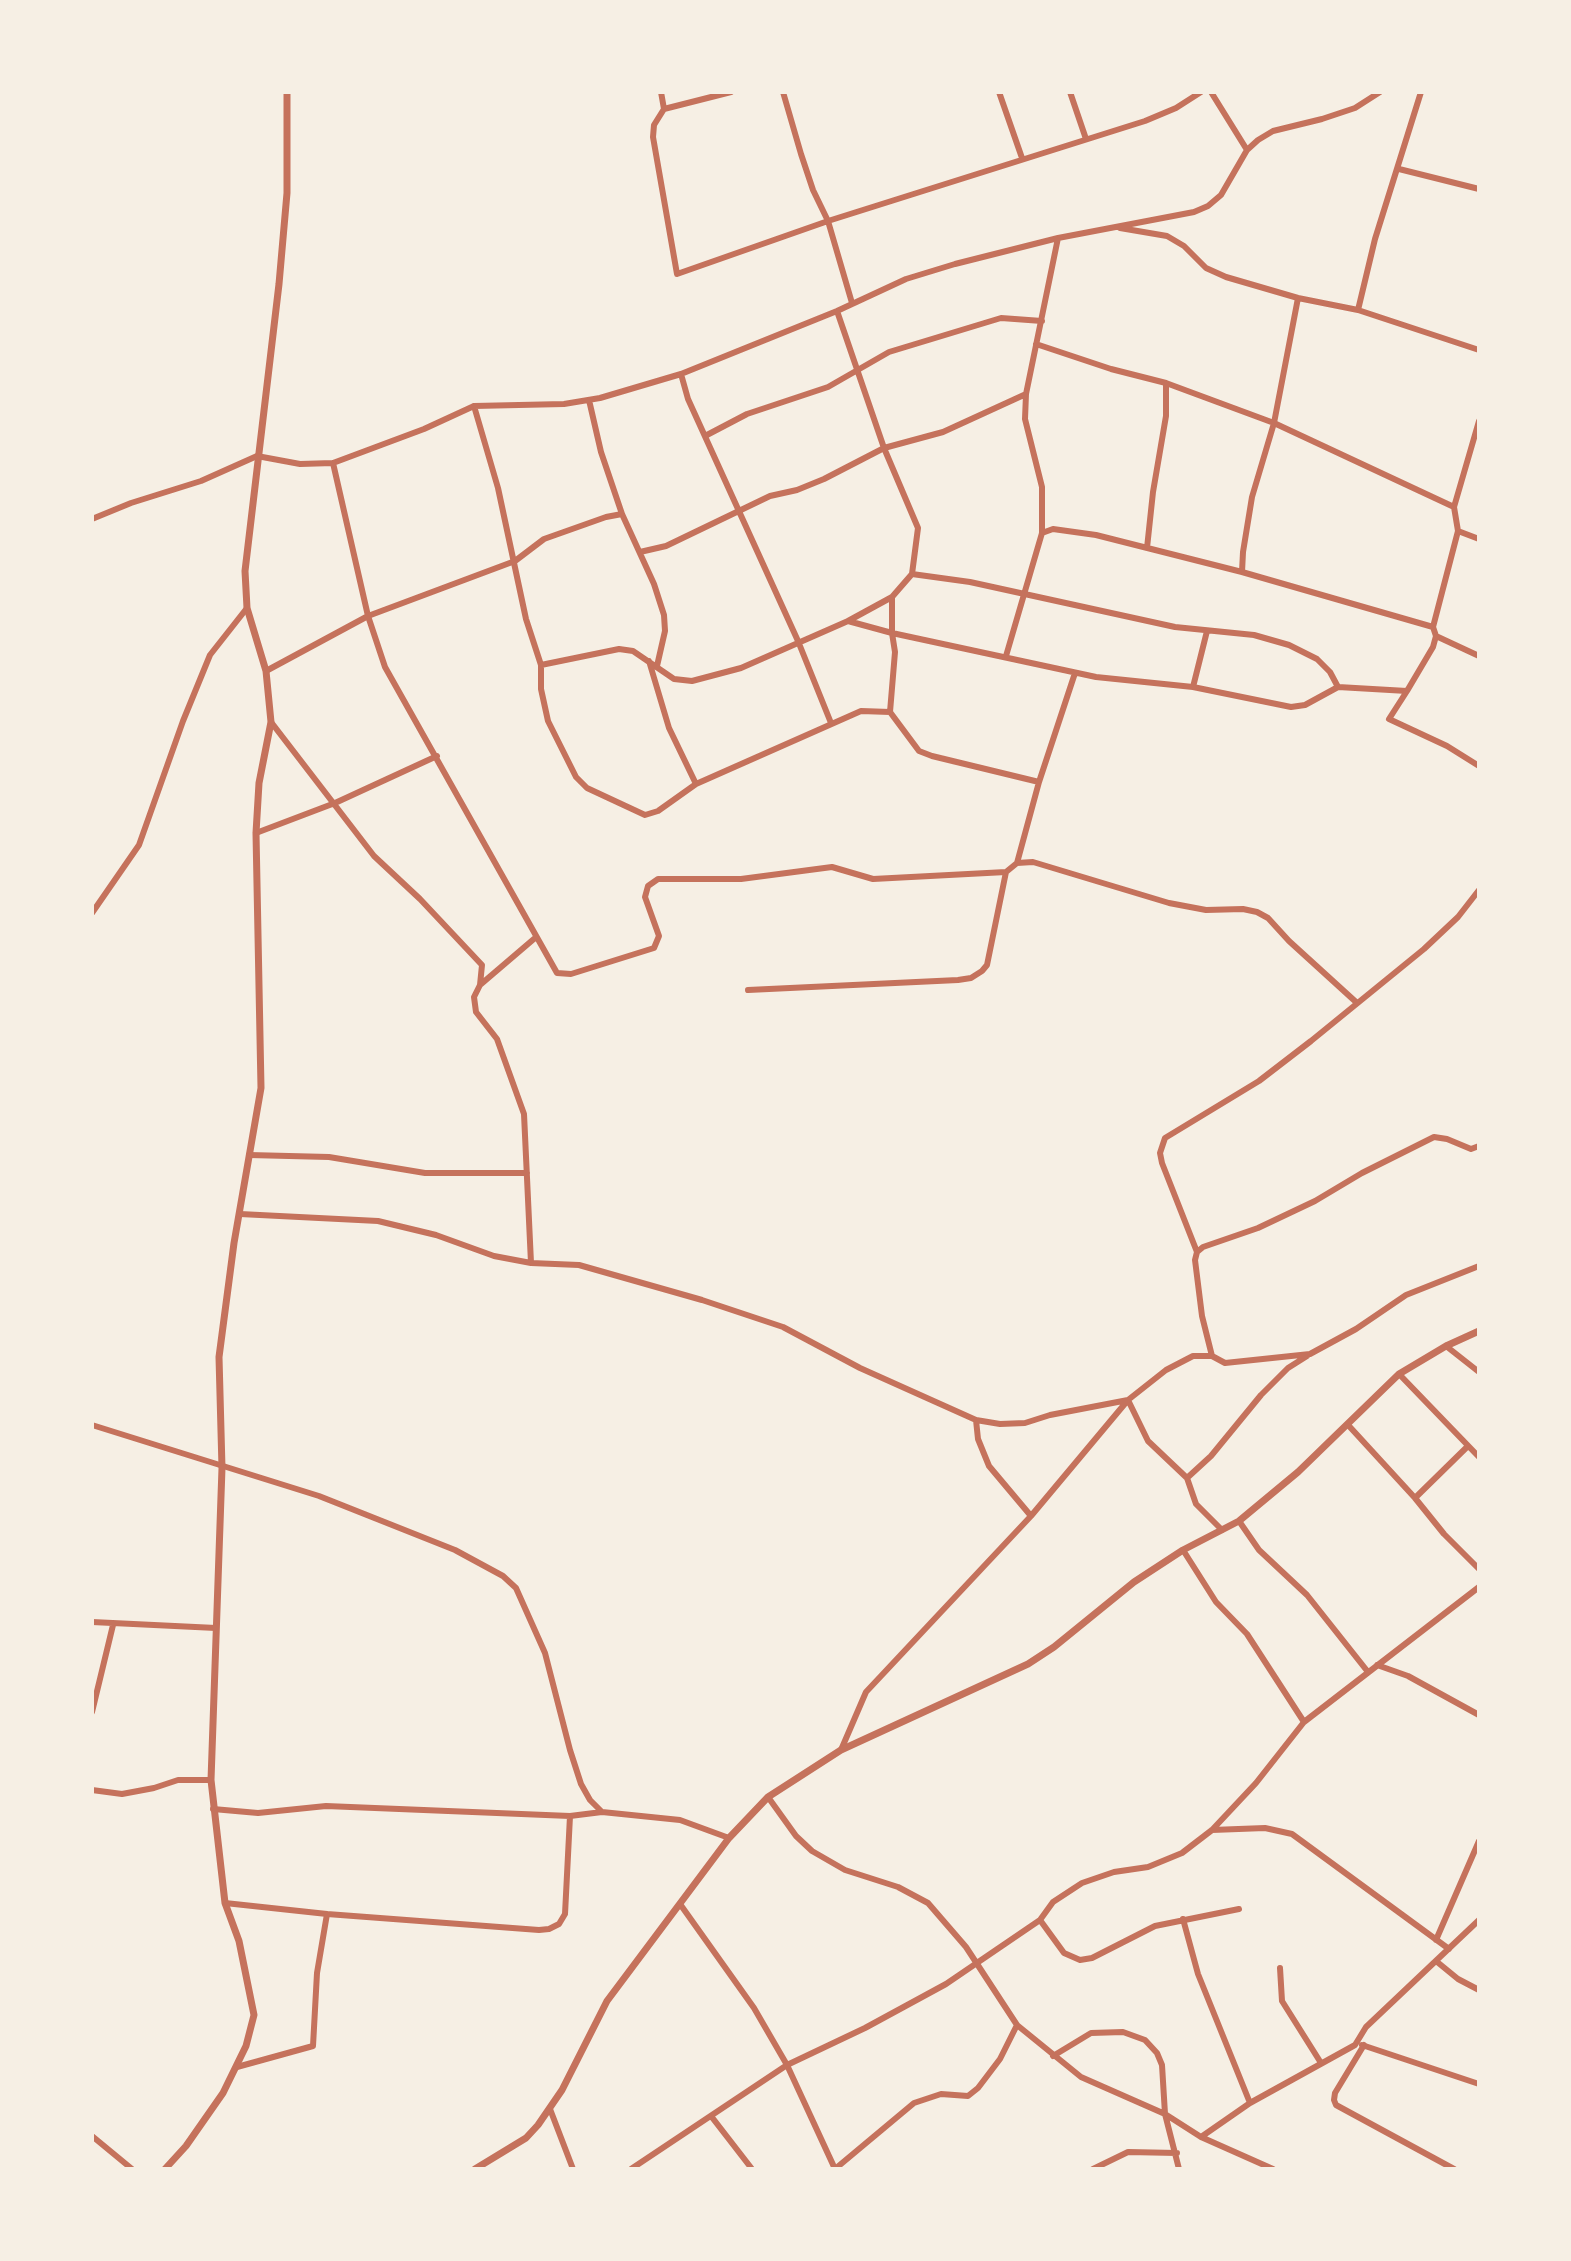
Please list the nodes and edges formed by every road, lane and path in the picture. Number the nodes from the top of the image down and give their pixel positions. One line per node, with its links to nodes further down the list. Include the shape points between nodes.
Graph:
1 (287, 92): 37 (street, via 287,193)
2 (661, 92): 11 (street)
3 (731, 92): 11 (street)
4 (783, 92): 17 (street)
5 (999, 92): 14 (street)
6 (1070, 92): 12 (street)
7 (1201, 92): 12 (street, via 1145,121)
8 (1211, 92): 13 (street)
9 (1380, 92): 13 (street, via 1355,108 1273,131)
10 (1421, 92): 15 (street)
11 (664, 109): 17 (street, via 653,137 677,274)
12 (1086, 139): 14 (street)
13 (1247, 150): 18 (street, via 1221,195 1208,206)
14 (1022, 158): 17 (street)
15 (1399, 169): 16 (street); 22 (street)
16 (1479, 189)
17 (828, 221): 21 (street)
18 (1113, 227): 19 (street); 20 (street, via 1167,236 1216,273)
19 (1058, 238): 21 (street, via 906,279); 24 (street)
20 (1298, 298): 22 (street); 34 (street)
21 (852, 303): 23 (street)
22 (1358, 310): 26 (street)
23 (837, 311): 27 (street); 28 (street)
24 (1042, 321): 25 (street); 27 (street, via 1001,318 974,325 889,352)
25 (1036, 344): 29 (street); 30 (street)
26 (1479, 350)
27 (857, 372): 35 (street); 36 (street)
28 (681, 374): 31 (street); 35 (street)
29 (1166, 383): 34 (street); 46 (street)
30 (1026, 394): 36 (street, via 943,432); 44 (street, via 1028,441 1042,487)
31 (589, 400): 32 (street); 41 (street)
32 (474, 406): 38 (street); 48 (street)
33 (1479, 421): 39 (street)
34 (1274, 423): 39 (street); 49 (street, via 1252,497)
35 (705, 436): 40 (street)
36 (884, 448): 40 (street, via 824,479); 50 (street, via 918,528)
37 (257, 456): 38 (street, via 300,464); 42 (street); 53 (street, via 245,571)
38 (333, 463): 54 (street)
39 (1454, 507): 43 (street)
40 (738, 511): 47 (street, via 666,546); 60 (street)
41 (622, 514): 47 (street); 48 (street, via 544,539)
42 (92, 519)
43 (1458, 531): 45 (street); 56 (street)
44 (1042, 533): 46 (street, via 1053,529 1096,535); 51 (street)
45 (1479, 539)
46 (1147, 548): 49 (street)
47 (640, 552): 65 (street, via 664,615)
48 (515, 561): 54 (street); 64 (street)
49 (1242, 572): 56 (street)
50 (912, 574): 51 (street); 52 (street)
51 (1025, 593): 57 (street); 61 (street)
52 (892, 597): 55 (street); 58 (street)
53 (247, 608): 66 (street); 83 (street, via 210,655 139,845)
54 (368, 616): 66 (street); 74 (street, via 385,667)
55 (848, 621): 58 (street); 60 (street)
56 (1433, 627): 59 (street)
57 (1207, 631): 68 (street); 69 (street, via 1289,645 1317,659)
58 (892, 633): 61 (street); 71 (street)
59 (1436, 636): 62 (street); 70 (street)
60 (798, 641): 65 (street, via 741,668 692,681 674,679); 73 (street)
61 (1006, 656): 67 (street)
62 (1479, 656)
63 (649, 660): 64 (street, via 619,649); 65 (street); 77 (street, via 669,728)
64 (541, 665): 77 (street, via 548,721 587,788 645,815)
65 (657, 666)
66 (266, 671): 72 (street)
67 (1075, 673): 68 (street); 76 (street)
68 (1193, 687): 69 (street, via 1291,707)
69 (1338, 687): 70 (street)
70 (1407, 691): 75 (street, via 1389,719)
71 (890, 712): 73 (street, via 861,711); 76 (street, via 919,751)
72 (271, 722): 78 (street); 79 (street)
73 (831, 723): 77 (street)
74 (437, 756): 78 (street); 84 (street)
75 (1479, 766)
76 (1039, 782): 80 (street)
77 (696, 784)
78 (335, 803): 79 (street); 85 (street, via 374,856 479,960)
79 (256, 833): 89 (street, via 261,1088)
80 (1017, 863): 81 (street); 87 (street, via 1033,862 1169,903 1257,912)
81 (1006, 872): 84 (street, via 873,879 832,867 741,879 658,879 648,886 645,897 659,936 647,951 562,974 552,969); 86 (street, via 987,965 971,978)
82 (1479, 890): 87 (street, via 1424,949)
83 (92, 913)
84 (535, 938): 85 (street)
85 (480, 985): 90 (street, via 474,997 476,1012 497,1039 524,1114)
86 (748, 990)
87 (1356, 1002): 92 (street, via 1259,1081 1165,1138 1162,1163)
88 (1479, 1146): 92 (street, via 1471,1149 1434,1137 1315,1201)
89 (249, 1155): 90 (street, via 329,1157 425,1173); 91 (street)
90 (527, 1173): 93 (street)
91 (240, 1214): 93 (street, via 378,1221); 107 (street, via 219,1357)
92 (1197, 1252): 98 (street, via 1202,1316)
93 (531, 1263): 102 (street, via 579,1265 783,1327)
94 (1479, 1266): 97 (street, via 1406,1295)
95 (1479, 1331): 96 (street)
96 (1446, 1346): 99 (street); 100 (street)
97 (1310, 1354): 98 (street, via 1225,1363); 108 (street, via 1279,1377)
98 (1212, 1356): 101 (street, via 1193,1356 1166,1370)
99 (1479, 1372)
100 (1399, 1374): 104 (street); 105 (street)
101 (1128, 1400): 102 (street, via 1025,1423); 108 (street, via 1148,1441); 110 (street)
102 (976, 1420): 110 (street, via 989,1466)
103 (92, 1425): 107 (street)
104 (1349, 1426): 109 (street); 111 (street)
105 (1468, 1446): 106 (street); 109 (street)
106 (1479, 1457)
107 (222, 1468): 118 (street); 129 (street, via 383,1520 483,1563 516,1588 545,1653 581,1784)
108 (1187, 1478): 112 (street, via 1196,1504)
109 (1415, 1498): 114 (street)
110 (1031, 1516): 124 (street, via 866,1692)
111 (1239, 1521): 112 (street); 120 (street)
112 (1222, 1530): 113 (street)
113 (1183, 1550): 123 (street, via 1216,1602 1247,1634); 124 (street, via 1028,1664)
114 (1479, 1569)
115 (1479, 1587): 119 (street)
116 (92, 1622): 117 (street)
117 (113, 1625): 118 (street); 121 (street)
118 (216, 1628): 125 (street)
119 (1377, 1665): 120 (street); 122 (street)
120 (1368, 1672): 123 (street)
121 (92, 1712)
122 (1479, 1715)
123 (1304, 1722): 131 (street)
124 (841, 1750): 127 (street)
125 (211, 1780): 126 (street, via 178,1780 122,1794); 128 (street)
126 (92, 1790)
127 (768, 1797): 132 (street); 144 (street, via 812,1851 928,1903)
128 (213, 1809): 130 (street, via 258,1813 326,1806); 134 (street)
129 (602, 1812): 130 (street); 132 (street, via 680,1820)
130 (570, 1816): 137 (street, via 565,1914 549,1929)
131 (1212, 1830): 139 (street, via 1182,1853 1148,1867 1082,1883 1053,1902); 141 (street, via 1265,1828 1292,1834)
132 (729, 1838): 135 (street)
133 (1479, 1841): 141 (street)
134 (225, 1903): 137 (street); 153 (street, via 239,1941 254,2015)
135 (680, 1904): 152 (street, via 754,2008); 156 (street, via 607,2001)
136 (1239, 1909): 138 (street)
137 (327, 1914): 153 (street, via 313,2046)
138 (1183, 1919): 139 (street, via 1080,1960 1064,1953); 155 (street, via 1198,1974)
139 (1040, 1920): 144 (street)
140 (1479, 1920): 142 (street)
141 (1436, 1940): 142 (street)
142 (1449, 1949): 143 (street)
143 (1436, 1961): 146 (street); 148 (street, via 1366,2027)
144 (978, 1963): 147 (street); 152 (street, via 865,2028)
145 (1280, 1968): 151 (street, via 1282,2001)
146 (1479, 1990)
147 (1017, 2025): 150 (street); 169 (street, via 1000,2059 968,2096 941,2094 914,2103)
148 (1355, 2045): 149 (street); 151 (street)
149 (1364, 2045): 154 (street); 173 (street, via 1335,2093 1336,2105)
150 (1053, 2056): 157 (street, via 1081,2077); 157 (street, via 1091,2033 1135,2034 1157,2053 1162,2065)
151 (1321, 2063): 155 (street)
152 (787, 2065): 158 (street); 169 (street)
153 (237, 2067): 164 (street)
154 (1479, 2084)
155 (1250, 2103): 160 (street)
156 (550, 2109): 162 (street, via 526,2138); 166 (street)
157 (1165, 2114): 160 (street); 161 (street)
158 (711, 2116): 167 (street); 168 (street)
159 (92, 2136): 163 (street)
160 (1201, 2137): 172 (street)
161 (1177, 2153): 170 (street, via 1128,2152); 171 (street)
162 (488, 2166): 165 (street)
163 (132, 2169)
164 (165, 2169)
165 (475, 2169)
166 (573, 2169)
167 (631, 2169)
168 (752, 2169)
169 (835, 2169)
170 (1093, 2169)
171 (1179, 2169)
172 (1273, 2169)
173 (1454, 2169)

